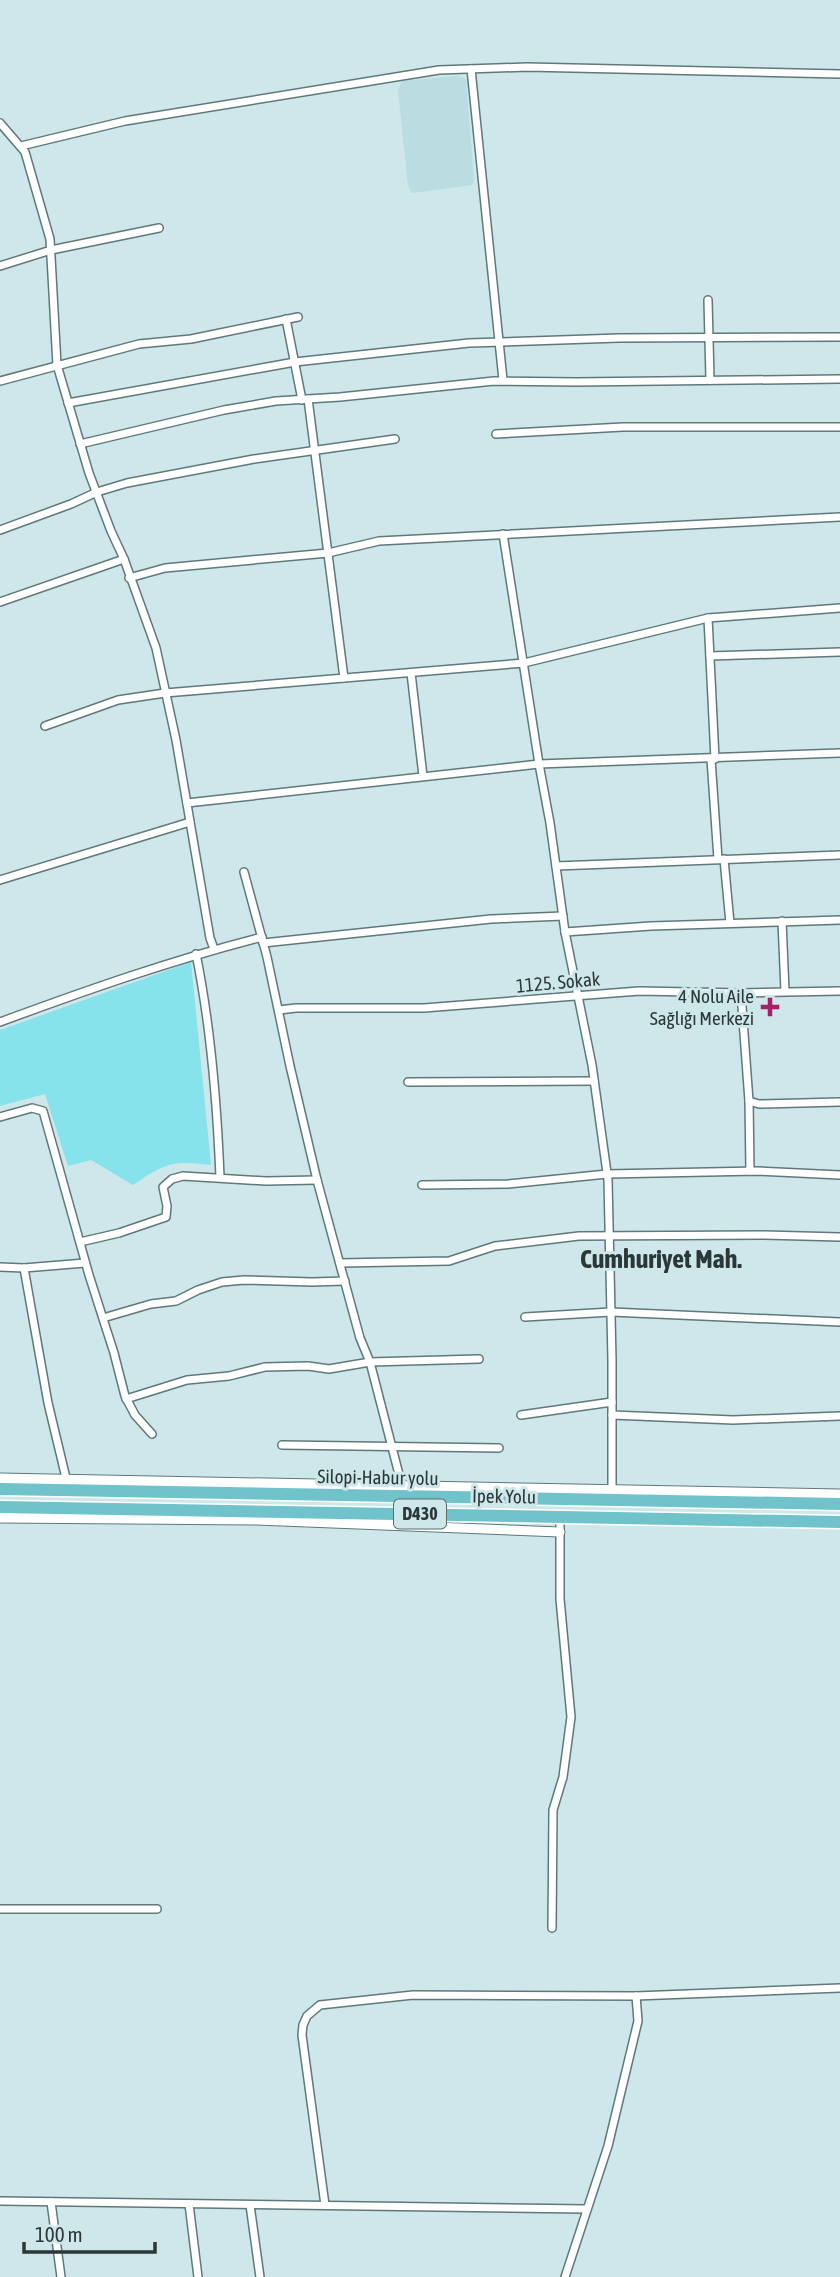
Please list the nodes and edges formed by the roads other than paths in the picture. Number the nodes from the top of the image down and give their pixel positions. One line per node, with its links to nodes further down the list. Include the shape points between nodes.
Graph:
1 (471, 69): 2 (street); 4 (street, via 439,70 152,116); 13 (street)
2 (840, 74)
3 (0, 123): 4 (street)
4 (21, 146): 6 (street)
5 (159, 228): 6 (street)
6 (51, 250): 7 (street); 15 (street)
7 (0, 266)
8 (708, 300): 12 (street)
9 (298, 317): 10 (street)
10 (286, 319): 14 (street); 15 (street, via 191,339 139,344)
11 (840, 337): 12 (street)
12 (709, 338): 13 (street); 18 (street)
13 (500, 341): 14 (street); 17 (street)
14 (295, 362): 20 (street); 21 (street)
15 (57, 365): 19 (street); 21 (street)
16 (840, 379): 18 (street)
17 (503, 380): 18 (street); 20 (street)
18 (710, 380)
19 (0, 381)
20 (305, 399): 25 (street, via 224,410); 26 (street)
21 (68, 403): 25 (street)
22 (840, 427): 23 (street, via 623,427)
23 (496, 434)
24 (395, 439): 26 (street)
25 (80, 444): 27 (street)
26 (314, 450): 27 (street); 31 (street)
27 (97, 492): 29 (street); 32 (street)
28 (840, 517): 30 (street)
29 (0, 530)
30 (503, 534): 31 (street, via 379,541); 39 (street)
31 (328, 553): 33 (street, via 165,568); 41 (street)
32 (124, 559): 33 (street); 34 (street)
33 (129, 578): 42 (street, via 156,648)
34 (0, 602)
35 (840, 608): 36 (street)
36 (708, 618): 38 (street); 39 (street)
37 (840, 652): 38 (street)
38 (710, 656): 45 (street)
39 (524, 663): 40 (street); 46 (street)
40 (411, 673): 41 (street); 47 (street)
41 (344, 678): 42 (street)
42 (165, 693): 43 (street, via 118,700); 48 (street)
43 (45, 726)
44 (840, 753): 45 (street)
45 (713, 759): 46 (street); 51 (street)
46 (539, 764): 47 (street); 52 (street)
47 (423, 776): 48 (street)
48 (187, 803): 49 (street)
49 (190, 822): 54 (street); 61 (street)
50 (840, 855): 51 (street)
51 (721, 859): 52 (street); 58 (street)
52 (556, 866): 55 (street)
53 (244, 872): 60 (street)
54 (0, 880)
55 (563, 916): 59 (street); 60 (street)
56 (840, 920): 57 (street)
57 (782, 921): 58 (street); 63 (street)
58 (730, 923): 59 (street)
59 (565, 932): 66 (street)
60 (263, 940): 61 (street); 67 (street)
61 (214, 949): 62 (street)
62 (196, 954): 68 (street); 77 (street, via 216,1099)
63 (785, 991): 64 (street, 1125. Sokak); 65 (street, 1125. Sokak)
64 (840, 991)
65 (741, 993): 66 (street, 1125. Sokak, via 639,991); 71 (street)
66 (577, 996): 67 (street, 1125. Sokak, via 424,1008); 69 (street)
67 (279, 1010): 78 (street)
68 (0, 1022)
69 (594, 1081): 70 (street); 75 (street)
70 (408, 1082)
71 (749, 1101): 72 (street); 74 (street)
72 (840, 1102)
73 (0, 1117): 82 (street, via 32,1108 43,1111)
74 (750, 1171): 75 (street); 76 (street)
75 (607, 1174): 79 (street, via 508,1184); 80 (street)
76 (840, 1175)
77 (220, 1177): 78 (street); 82 (street, via 172,1179 163,1187 166,1217)
78 (317, 1180): 84 (street)
79 (422, 1185)
80 (608, 1234): 81 (street); 84 (street, via 495,1246 449,1261); 88 (street)
81 (840, 1237)
82 (79, 1242): 83 (street)
83 (85, 1263): 86 (street); 90 (street)
84 (340, 1263): 87 (street)
85 (0, 1267): 86 (street)
86 (24, 1268): 104 (street)
87 (345, 1281): 90 (street, via 222,1282 176,1301); 93 (street)
88 (611, 1312): 89 (street); 91 (street); 95 (street)
89 (525, 1317)
90 (103, 1318): 94 (street)
91 (840, 1322)
92 (479, 1359): 93 (street)
93 (370, 1363): 94 (street, via 328,1369 265,1367 187,1380); 101 (street)
94 (126, 1399): 99 (street)
95 (612, 1402): 96 (street); 97 (street)
96 (520, 1415)
97 (612, 1415): 98 (street, via 733,1420); 107 (street)
98 (840, 1416)
99 (152, 1434)
100 (282, 1445): 101 (street)
101 (392, 1447): 102 (street); 105 (street)
102 (499, 1448)
103 (0, 1478): 104 (street)
104 (66, 1478): 105 (street)
105 (402, 1486): 107 (street)
106 (0, 1489): 109 (highway, Silopi-Habur yolu / D430)
107 (612, 1490): 108 (street)
108 (840, 1494)
109 (734, 1502): 110 (highway, Silopi-Habur yolu / D430); 114 (highway)
110 (840, 1504)
111 (0, 1507): 112 (highway, İpek Yolu / D430)
112 (560, 1516): 114 (highway, İpek Yolu / D430); 116 (street)
113 (0, 1518): 116 (street, via 256,1520)
114 (734, 1520): 115 (highway, İpek Yolu / D430)
115 (840, 1522)
116 (560, 1532): 119 (street, via 560,1599 571,1717 563,1777 553,1810)
117 (0, 1909): 118 (street)
118 (157, 1909)
119 (552, 1928)
120 (840, 1988): 121 (street)
121 (636, 1996): 126 (street, via 413,1995 315,2008 304,2020 302,2035); 127 (street, via 638,2021 629,2062)
122 (0, 2201): 123 (street)
123 (51, 2202): 124 (street); 128 (street)
124 (189, 2204): 125 (street); 129 (street)
125 (250, 2205): 126 (street); 130 (street)
126 (325, 2205): 127 (street)
127 (587, 2209): 131 (street)
128 (61, 2277)
129 (198, 2277)
130 (260, 2277)
131 (565, 2277)

